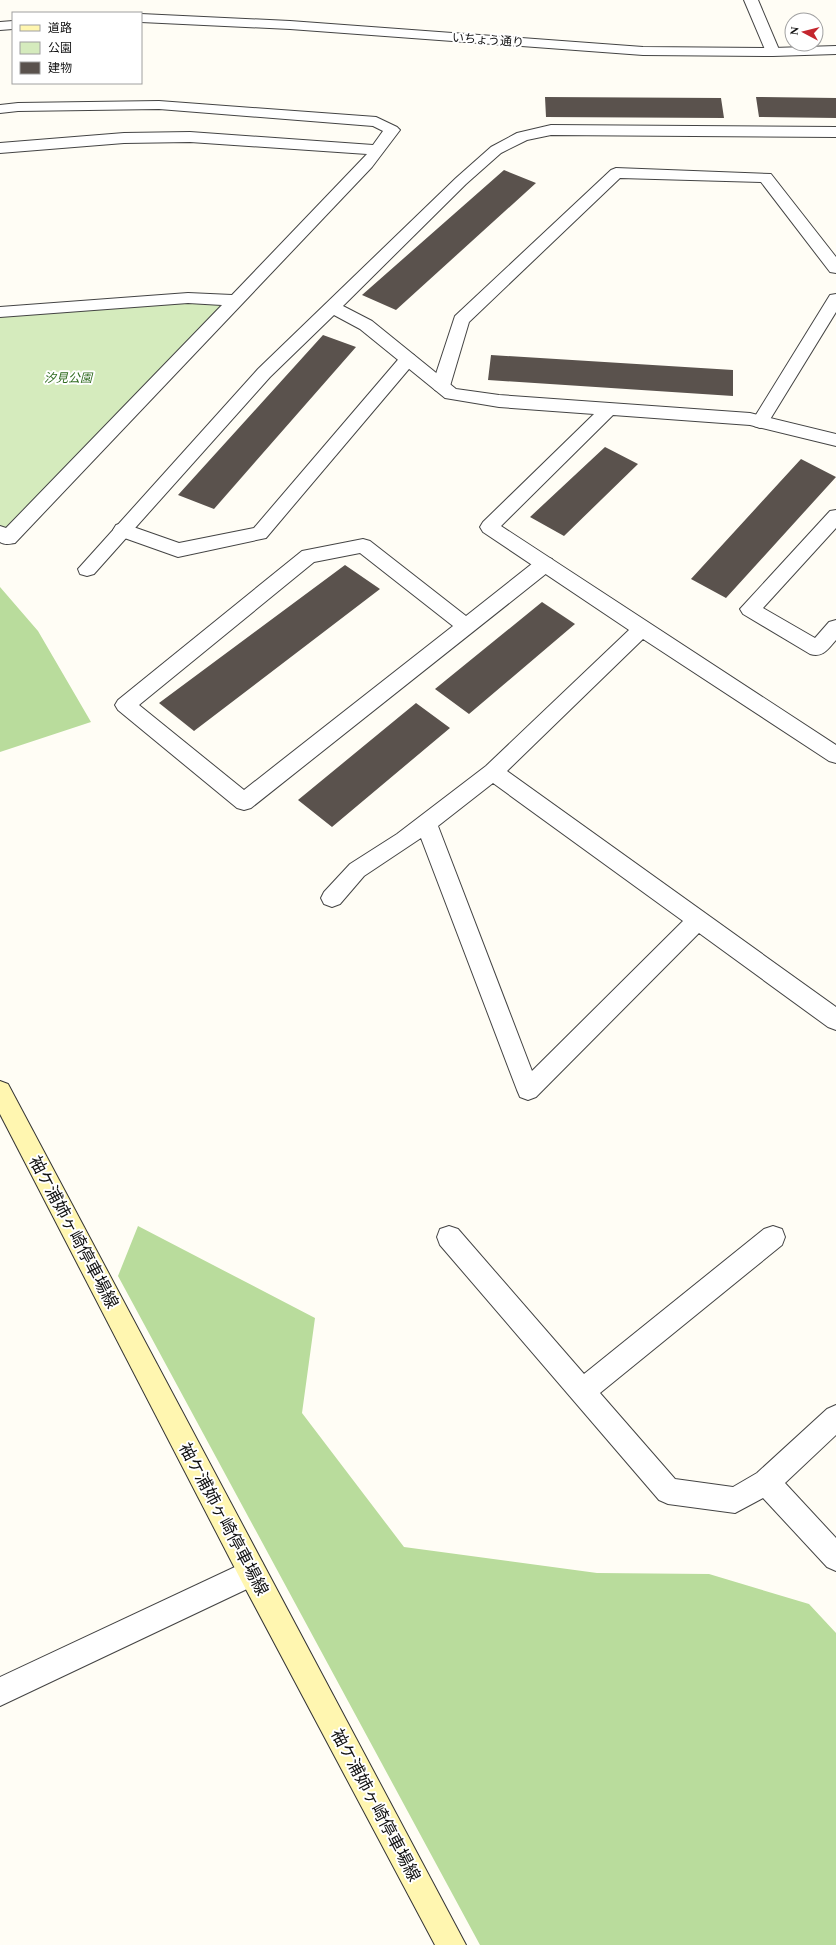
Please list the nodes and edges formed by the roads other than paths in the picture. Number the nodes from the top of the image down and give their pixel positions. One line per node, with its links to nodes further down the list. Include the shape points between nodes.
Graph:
1 (751, 0): 6 (street)
2 (142, 18): 6 (street, いちょう通り, via 298,26 644,51)
3 (12, 25): 4 (street)
4 (0, 26)
5 (836, 50): 6 (street, いちょう通り)
6 (773, 52)
7 (0, 109): 10 (street, via 160,105 376,122 392,130)
8 (836, 132): 14 (street, via 551,130 522,136 496,150 461,181)
9 (0, 148): 10 (street, via 124,138 190,137)
10 (377, 150): 13 (street, via 367,164)
11 (836, 268): 17 (street, via 766,177 616,173 461,320)
12 (836, 299): 19 (street)
13 (237, 300): 15 (street, via 188,298); 23 (street, via 8,538)
14 (332, 307): 16 (street, via 366,325); 22 (street, via 264,373)
15 (0, 312)
16 (408, 359): 17 (street); 22 (street, via 260,533 178,550)
17 (441, 386): 18 (street, via 451,394 492,400)
18 (609, 409): 19 (street, via 750,419); 24 (street, via 489,527)
19 (760, 422): 20 (street)
20 (836, 440)
21 (836, 516): 27 (street, via 750,609 817,649)
22 (122, 530): 25 (street)
23 (0, 533)
24 (545, 564): 26 (street); 28 (street)
25 (87, 569)
26 (466, 626): 26 (street, via 244,802 126,705 309,556 363,546)
27 (836, 627)
28 (642, 629): 29 (street); 30 (street)
29 (836, 755)
30 (493, 772): 31 (street); 33 (street)
31 (426, 823): 32 (street, via 357,870); 33 (street, via 528,1090)
32 (332, 898)
33 (698, 920): 34 (street)
34 (836, 1020)
35 (0, 1091): 42 (main road, 袖ケ浦姉ヶ崎停車場線)
36 (449, 1237): 38 (street)
37 (773, 1237): 38 (street)
38 (582, 1392): 40 (street, via 668,1491 735,1500)
39 (836, 1418): 40 (street)
40 (766, 1482): 41 (street)
41 (836, 1558)
42 (252, 1572): 43 (street); 44 (main road, 袖ケ浦姉ヶ崎停車場線)
43 (0, 1692)
44 (451, 1945)

